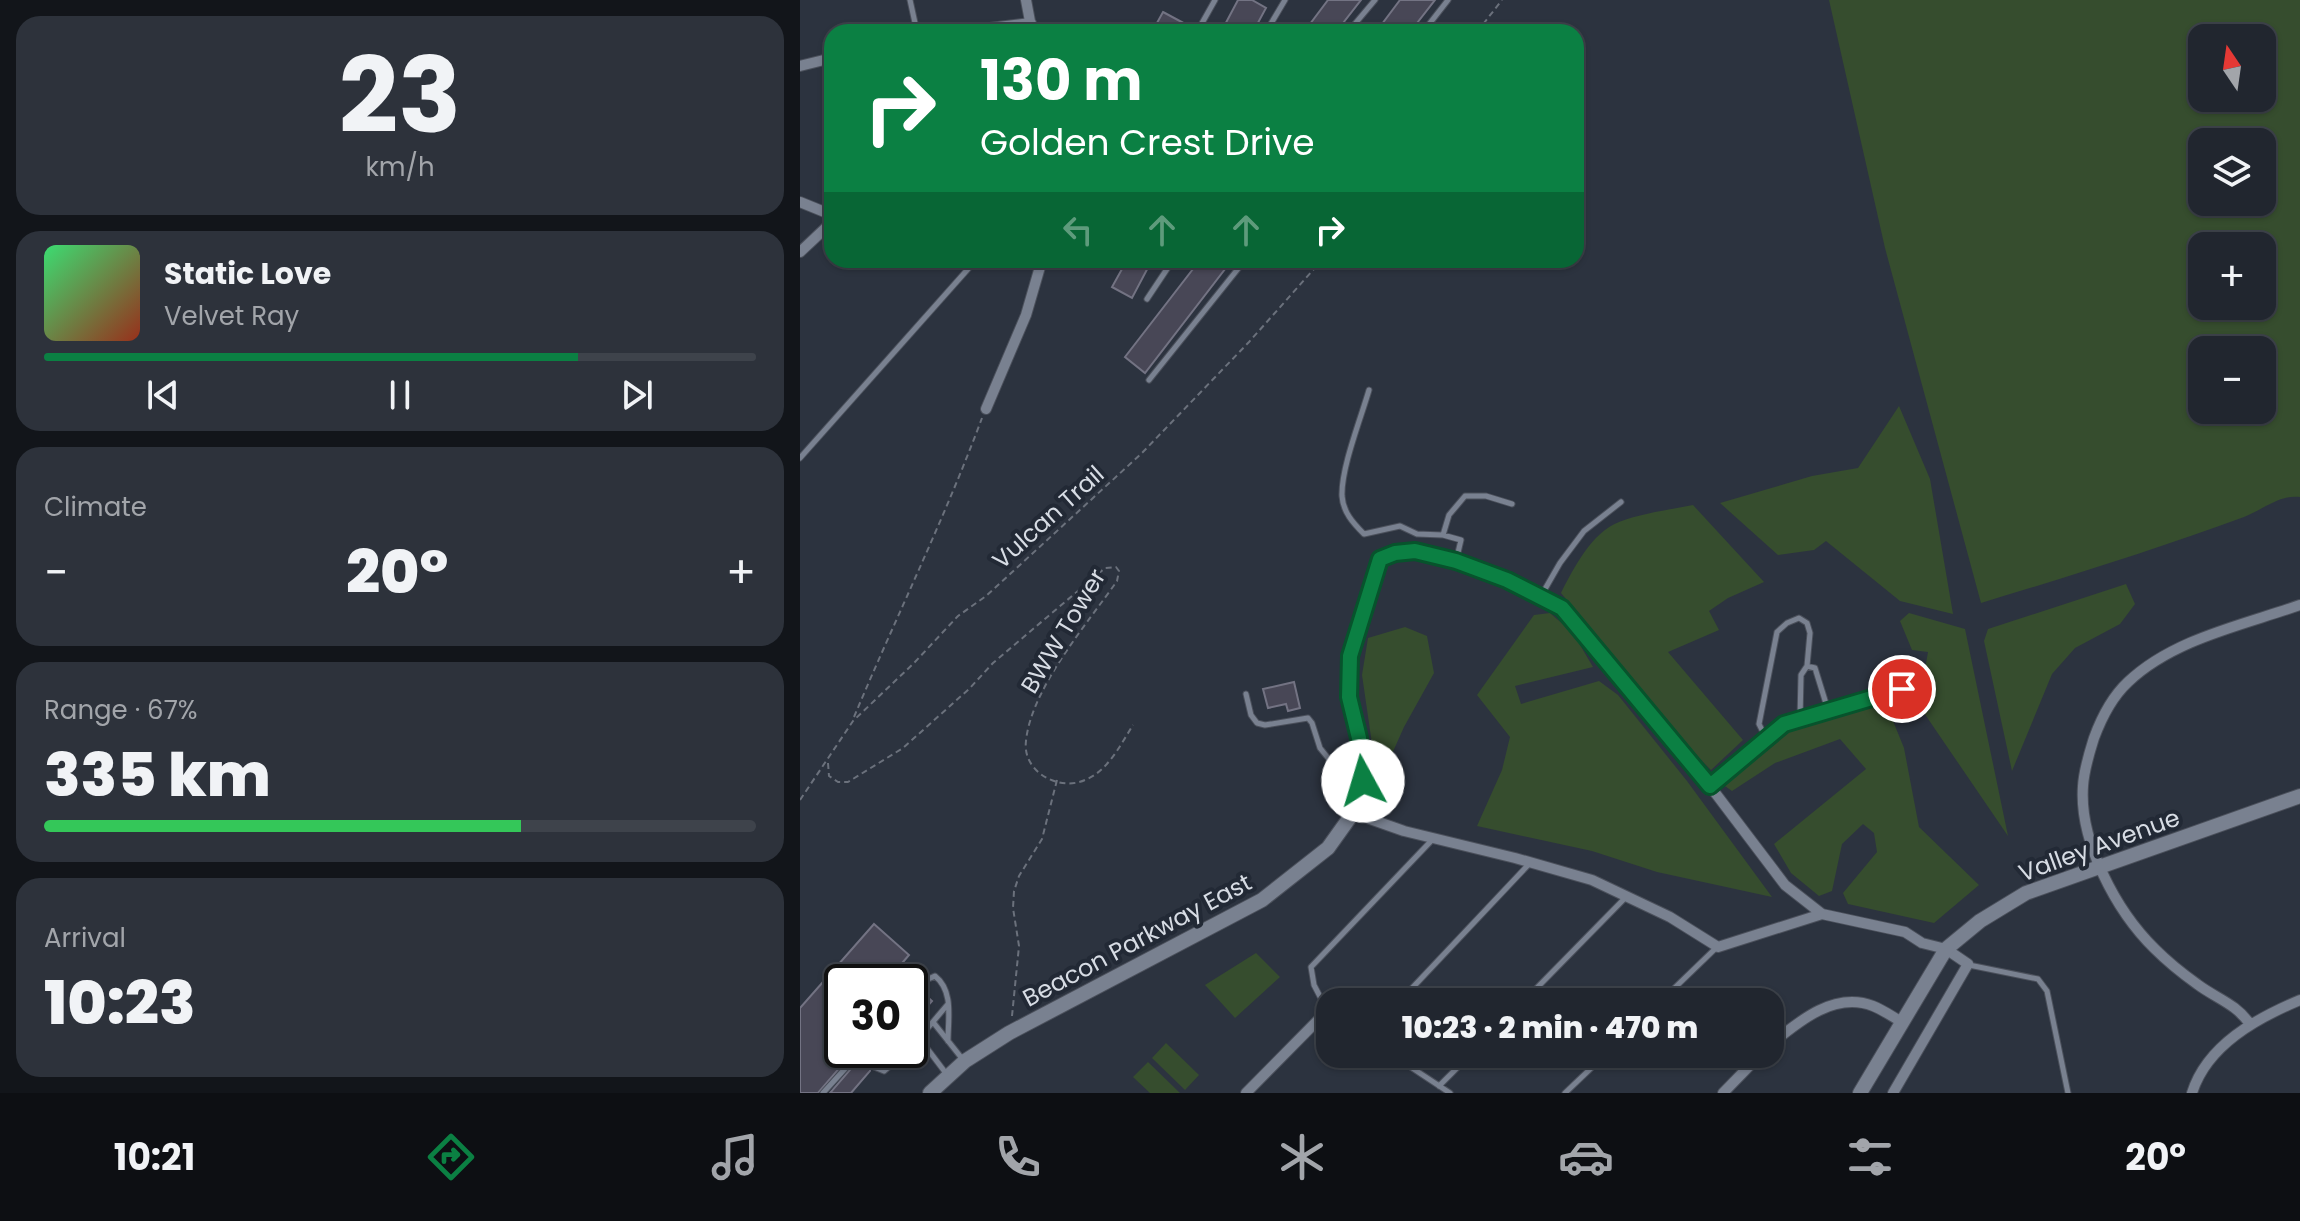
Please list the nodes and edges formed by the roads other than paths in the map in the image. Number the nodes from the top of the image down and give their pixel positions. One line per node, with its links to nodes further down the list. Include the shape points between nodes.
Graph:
1 (910, 0): 7 (lane)
2 (1026, 0): 8 (street)
3 (1215, 0): 9 (lane)
4 (1285, 0): 10 (lane)
5 (1375, 0): 11 (lane)
6 (1448, 0): 12 (lane)
7 (915, 24)
8 (1031, 24)
9 (1202, 24)
10 (1271, 24)
11 (1355, 24)
12 (1429, 24)
13 (824, 60): 14 (street)
14 (800, 66)
15 (800, 202): 16 (street)
16 (824, 212)
17 (824, 230): 18 (street)
18 (800, 252)
19 (969, 268): 27 (lane)
20 (1040, 268): 26 (street)
21 (1168, 268): 23 (lane)
22 (1239, 268): 24 (lane)
23 (1147, 299)
24 (1149, 380)
25 (1369, 390): 30 (lane, via 1342,497 1349,519 1364,534 1400,526 1417,534)
26 (986, 409)
27 (800, 458)
28 (1621, 502): 32 (lane, via 1584,531)
29 (1512, 504): 30 (lane, via 1465,496 1449,515)
30 (1443, 535): 31 (lane, via 1461,540)
31 (1456, 561): 32 (street); 42 (street, via 1415,551 1380,559 1350,656 1349,697 1363,781)
32 (1541, 597): 40 (street, via 1562,608)
33 (2300, 605): 45 (street, via 2163,656 2127,682 2100,720 2085,764 2082,789)
34 (1807, 666): 37 (lane, via 1815,668); 38 (lane, via 1801,675); 39 (lane, via 1810,633 1799,618 1777,632 1759,724)
35 (1902, 689): 37 (street)
36 (1246, 694): 42 (lane, via 1257,723 1308,718 1320,748 1348,788)
37 (1829, 712): 38 (street)
38 (1800, 720): 39 (street, via 1784,724)
39 (1766, 739): 40 (street)
40 (1710, 786): 47 (street, via 1785,885)
41 (2300, 796): 45 (main road, Valley Avenue)
42 (1353, 813): 43 (street); 66 (main road, Beacon Parkway East, via 1328,848 1262,900)
43 (1434, 839): 44 (street); 55 (lane, via 1311,967)
44 (1530, 862): 46 (street, via 1592,880); 52 (lane)
45 (2098, 867): 49 (main road, Valley Avenue, via 2026,893); 60 (street, via 2155,949 2197,985 2240,1010)
46 (1627, 897): 48 (street); 53 (lane)
47 (1822, 914): 48 (street); 49 (street, via 1905,932)
48 (1718, 947): 54 (lane)
49 (1946, 949): 50 (street); 59 (main road, Valley Avenue)
50 (1968, 964): 83 (street); 84 (lane, via 2038,979 2047,991)
51 (928, 979): 57 (lane, via 935,976)
52 (1412, 988)
53 (1537, 988)
54 (1675, 988)
55 (1316, 989)
56 (2300, 1000): 60 (street)
57 (949, 1003): 58 (lane); 64 (lane)
58 (933, 1022): 62 (lane); 64 (lane)
59 (1902, 1022): 63 (street, via 1871,1005 1849,1003 1823,1008); 82 (main road, Valley Avenue)
60 (2250, 1024): 85 (street, via 2219,1050)
61 (1316, 1025): 73 (street)
62 (928, 1029)
63 (1784, 1033)
64 (948, 1041): 66 (lane)
65 (928, 1050): 72 (lane)
66 (965, 1061): 72 (main road, Beacon Parkway East)
67 (846, 1068): 75 (lane)
68 (1412, 1068): 74 (lane)
69 (1457, 1068): 74 (lane)
70 (1591, 1068): 80 (lane)
71 (1747, 1068): 81 (street)
72 (948, 1076): 76 (main road, Beacon Parkway East)
73 (1257, 1082): 77 (street); 78 (street)
74 (1439, 1086): 79 (lane)
75 (823, 1093)
76 (930, 1093)
77 (1246, 1093)
78 (1268, 1093)
79 (1450, 1093)
80 (1565, 1093)
81 (1723, 1093)
82 (1860, 1093)
83 (1893, 1093)
84 (2068, 1093)
85 (2192, 1093)

